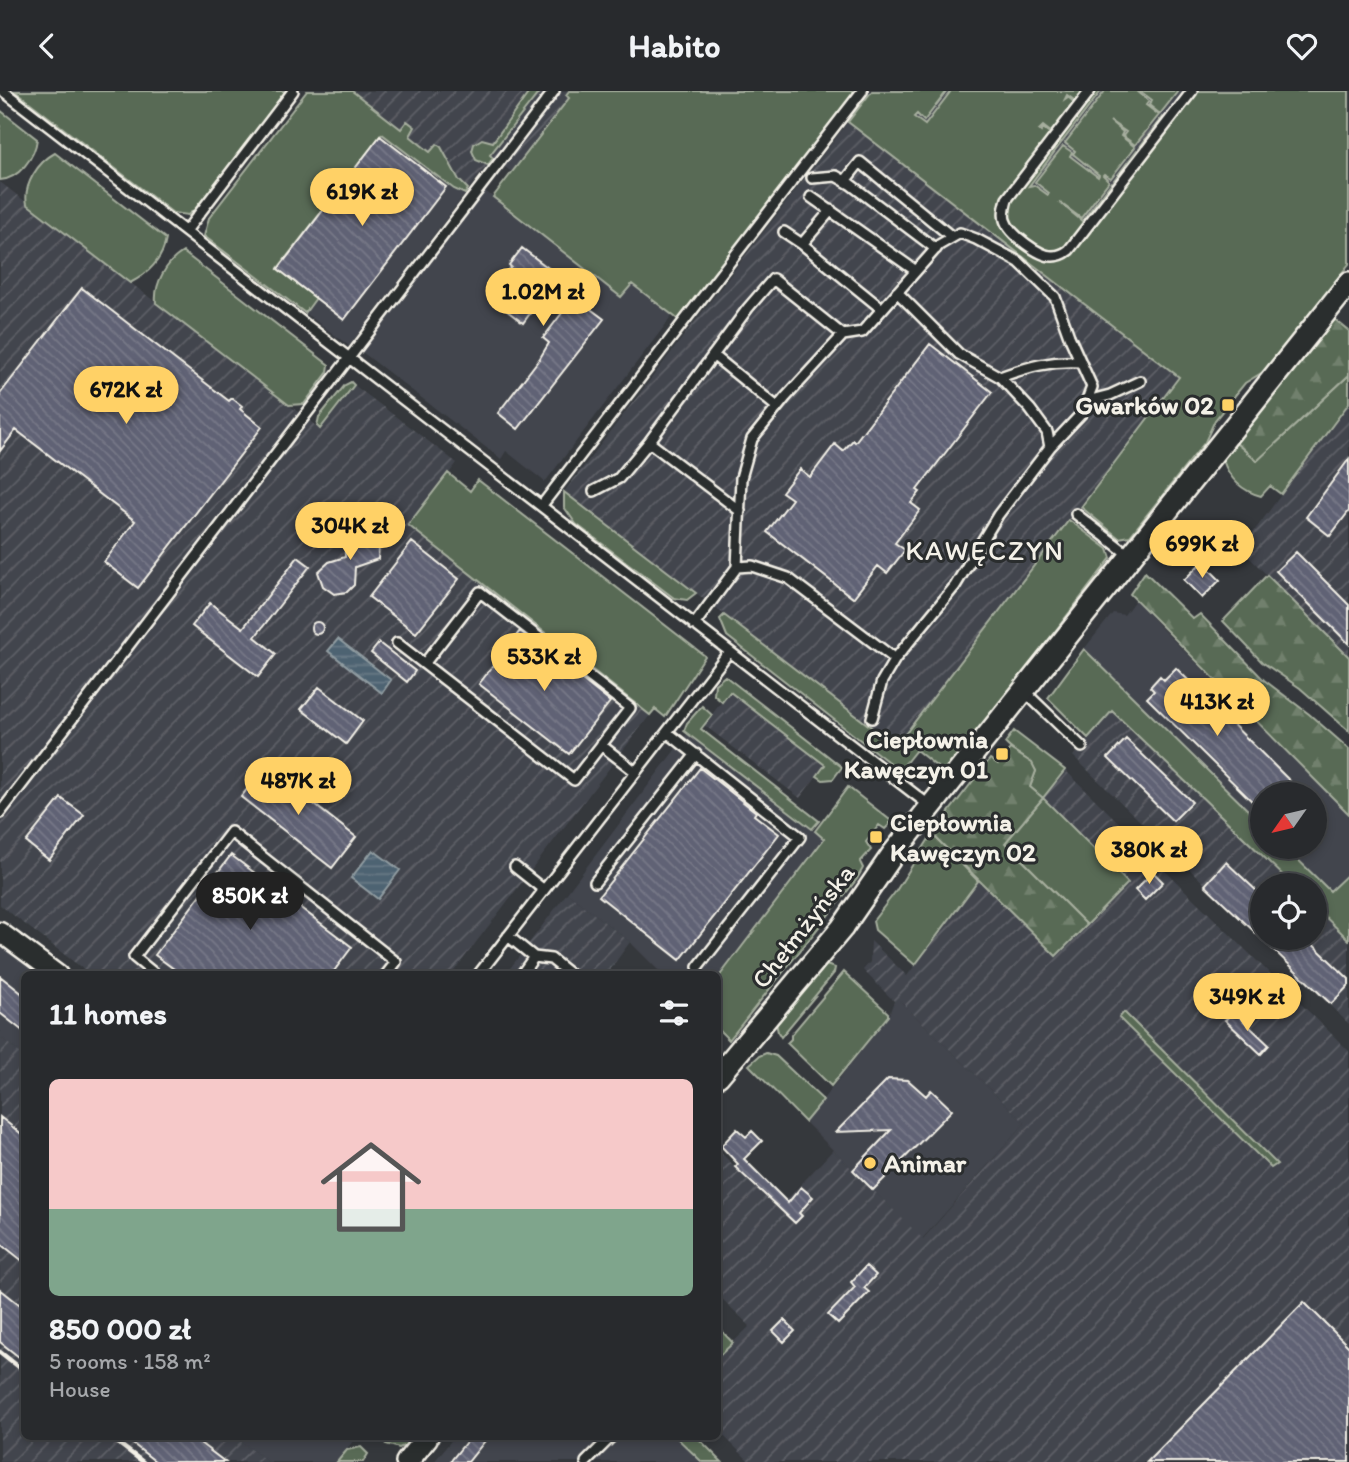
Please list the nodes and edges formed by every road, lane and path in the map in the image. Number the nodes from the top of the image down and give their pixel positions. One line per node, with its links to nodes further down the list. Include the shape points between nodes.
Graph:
1 (3, 91): 11 (lane)
2 (293, 91): 11 (lane)
3 (554, 91): 22 (lane)
4 (862, 91): 31 (lane)
5 (1090, 91): 6 (lane, via 1004,207 1008,226 1045,255 1069,250)
6 (1192, 91)
7 (812, 178): 8 (lane, via 836,176)
8 (845, 181): 13 (lane, via 860,162); 15 (lane)
9 (811, 197): 10 (lane)
10 (831, 210): 14 (lane); 16 (lane)
11 (186, 231): 22 (lane)
12 (784, 232): 14 (lane)
13 (952, 237): 15 (lane); 23 (lane, via 960,233 1019,262 1055,297)
14 (802, 244): 19 (lane)
15 (936, 249): 16 (lane)
16 (916, 271): 18 (lane)
17 (1349, 283): 34 (street, Chełmżyńska)
18 (897, 292): 19 (lane); 24 (lane, via 959,355)
19 (882, 309): 20 (lane, via 862,332)
20 (844, 335): 21 (lane, via 773,279); 27 (lane)
21 (713, 355): 27 (lane); 28 (lane)
22 (351, 356): 31 (lane); 49 (lane)
23 (1081, 362): 24 (lane, via 1032,365); 26 (lane, via 1092,387)
24 (1000, 377): 29 (lane, via 1047,432)
25 (1140, 381): 26 (lane)
26 (1087, 401): 29 (lane, via 1082,413)
27 (777, 407): 32 (lane, via 752,439 741,478)
28 (649, 442): 30 (lane, via 619,478); 32 (lane)
29 (1050, 447): 39 (lane, via 998,515 955,586)
30 (594, 491)
31 (542, 505): 36 (lane)
32 (740, 511): 35 (lane)
33 (1076, 514): 34 (lane)
34 (1131, 557): 41 (street, Chełmżyńska)
35 (737, 567): 36 (lane); 39 (lane, via 752,566 788,577)
36 (694, 625): 38 (lane)
37 (397, 643): 40 (lane)
38 (729, 652): 43 (lane); 48 (lane)
39 (895, 659): 42 (lane, via 882,681)
40 (424, 664): 44 (lane, via 574,780); 44 (lane, via 480,592 630,708)
41 (1023, 690): 45 (lane); 48 (street, Chełmżyńska)
42 (872, 718)
43 (667, 731): 46 (lane); 47 (lane)
44 (601, 745): 47 (lane)
45 (1082, 747)
46 (695, 754): 51 (lane); 56 (lane, via 800,837)
47 (636, 772): 52 (lane)
48 (932, 807): 63 (street, Chełmżyńska, via 893,853 842,928)
49 (0, 813)
50 (515, 867): 52 (lane)
51 (594, 883)
52 (544, 890): 54 (lane)
53 (0, 932): 57 (street)
54 (508, 936): 55 (lane); 60 (lane)
55 (534, 957): 61 (lane); 62 (lane, via 551,959)
56 (698, 967)
57 (53, 971)
58 (148, 971): 59 (lane, via 134,957 231,832 396,962)
59 (389, 971)
60 (481, 971)
61 (524, 971)
62 (566, 971)
63 (721, 1072)
64 (425, 1440): 66 (street)
65 (608, 1440): 67 (lane)
66 (407, 1462)
67 (586, 1462)

